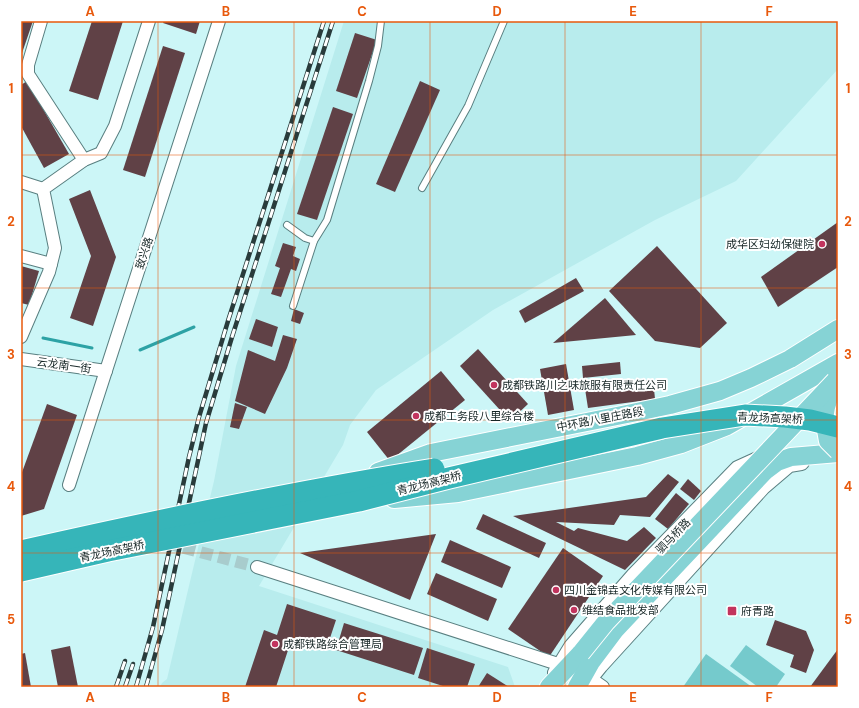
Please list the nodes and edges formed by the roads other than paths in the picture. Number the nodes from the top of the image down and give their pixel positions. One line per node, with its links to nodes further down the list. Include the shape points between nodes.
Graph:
1 (41, 21): 6 (street, via 28,65 28,74)
2 (149, 21): 6 (street, via 115,126 101,153)
3 (219, 21): 19 (street, 致兴路)
4 (381, 21): 11 (lane, via 369,81 327,220)
5 (504, 21): 8 (lane, via 468,106)
6 (84, 160): 9 (street)
7 (21, 182): 9 (street)
8 (422, 188)
9 (43, 189): 13 (street, via 55,248)
10 (287, 224): 11 (lane, via 305,238)
11 (314, 241): 14 (lane)
12 (21, 256): 13 (street)
13 (51, 264): 16 (street)
14 (293, 306)
15 (838, 329): 26 (main road, 中环路八里庄路段, bridge, via 790,359 720,390 670,405 431,453)
16 (21, 337)
17 (21, 360): 19 (street, 云龙南一街)
18 (838, 363): 26 (main road, bridge, via 727,426 681,444 637,456 458,493)
19 (106, 371): 25 (street, 致兴路)
20 (836, 377): 24 (main road, bridge, via 824,419 828,441); 32 (main road, bridge, via 606,622)
21 (838, 414): 26 (highway, 青龙场高架桥, bridge, via 793,405 735,403 439,468)
22 (838, 427): 26 (highway, 青龙场高架桥, bridge, via 810,420 745,415 646,431 449,478)
23 (838, 443): 31 (main road, 驷马桥路, via 771,454 738,469 635,575 572,647)
24 (838, 453): 32 (main road, via 791,457 777,462 765,471 615,630)
25 (69, 485)
26 (356, 492): 28 (highway, 青龙场高架桥, bridge, via 102,533); 30 (highway, 青龙场高架桥, bridge)
27 (139, 536): 30 (street, via 115,539 70,562)
28 (21, 551)
29 (257, 568): 31 (street)
30 (21, 572)
31 (561, 665): 33 (main road, 驷马桥路)
32 (587, 676): 33 (main road)
33 (549, 687)

